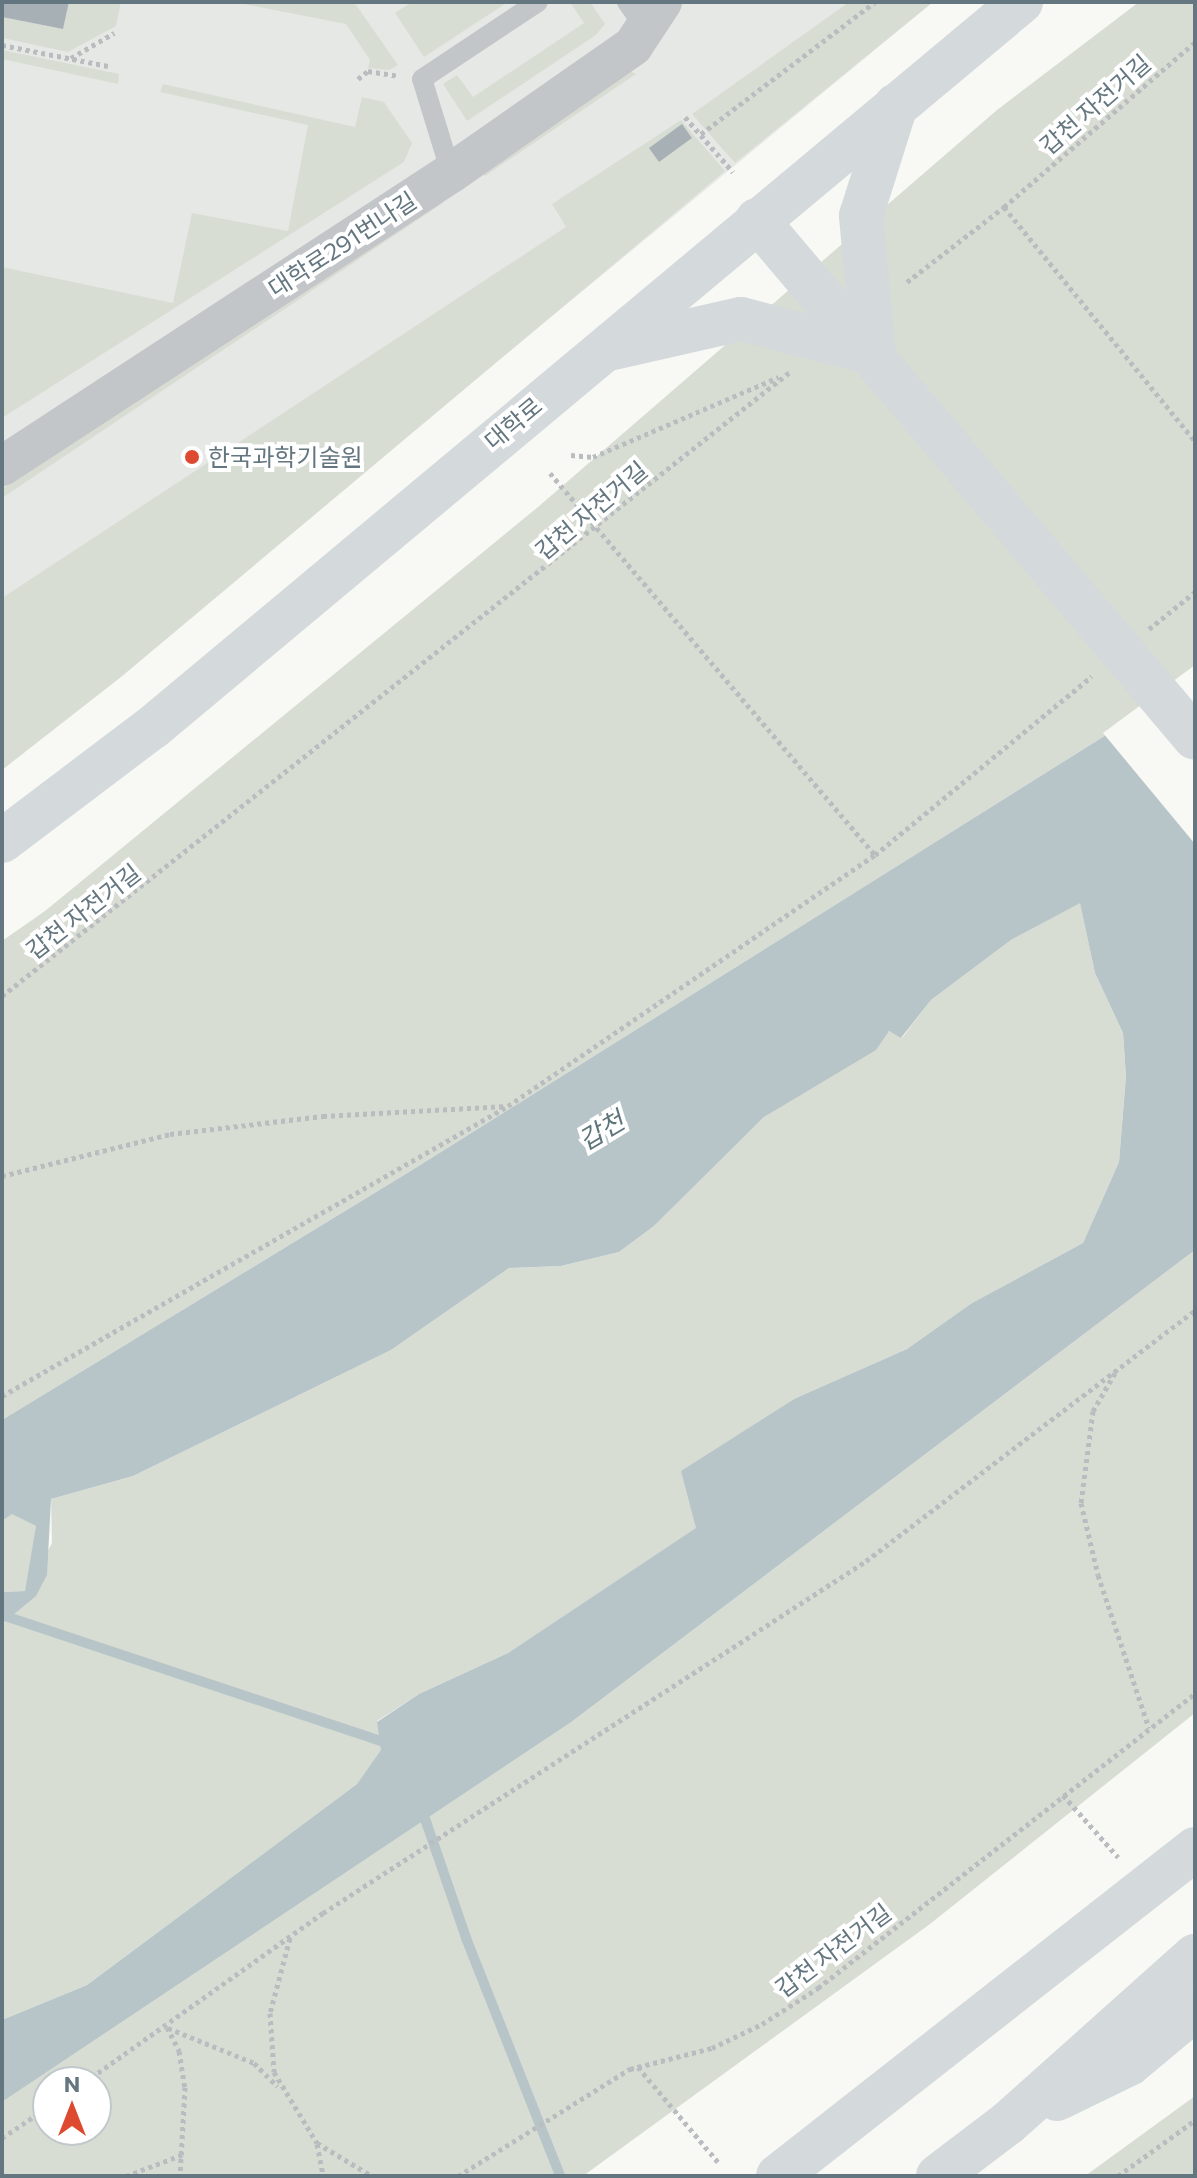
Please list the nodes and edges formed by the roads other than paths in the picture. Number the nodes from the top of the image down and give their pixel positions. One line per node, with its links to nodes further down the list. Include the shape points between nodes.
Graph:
1 (538, 2): 5 (lane, via 422,79)
2 (1021, 2): 4 (main road, 대학로)
3 (645, 11): 5 (street, 대학로291번나길, via 633,46)
4 (896, 105): 6 (main road, 대학로); 8 (main road, via 861,216)
5 (451, 173): 9 (street, 대학로291번나길)
6 (757, 220): 7 (main road, 대학로); 8 (main road)
7 (600, 351): 8 (main road, via 721,319 756,321); 11 (main road, 대학로, via 153,727)
8 (874, 354): 10 (main road)
9 (2, 466)
10 (1195, 738)
11 (2, 841)
12 (1195, 1849): 16 (main road)
13 (1195, 1956): 15 (main road)
14 (1195, 2009): 15 (main road, via 1129,2064)
15 (1008, 2123): 17 (main road)
16 (778, 2176)
17 (938, 2176)

